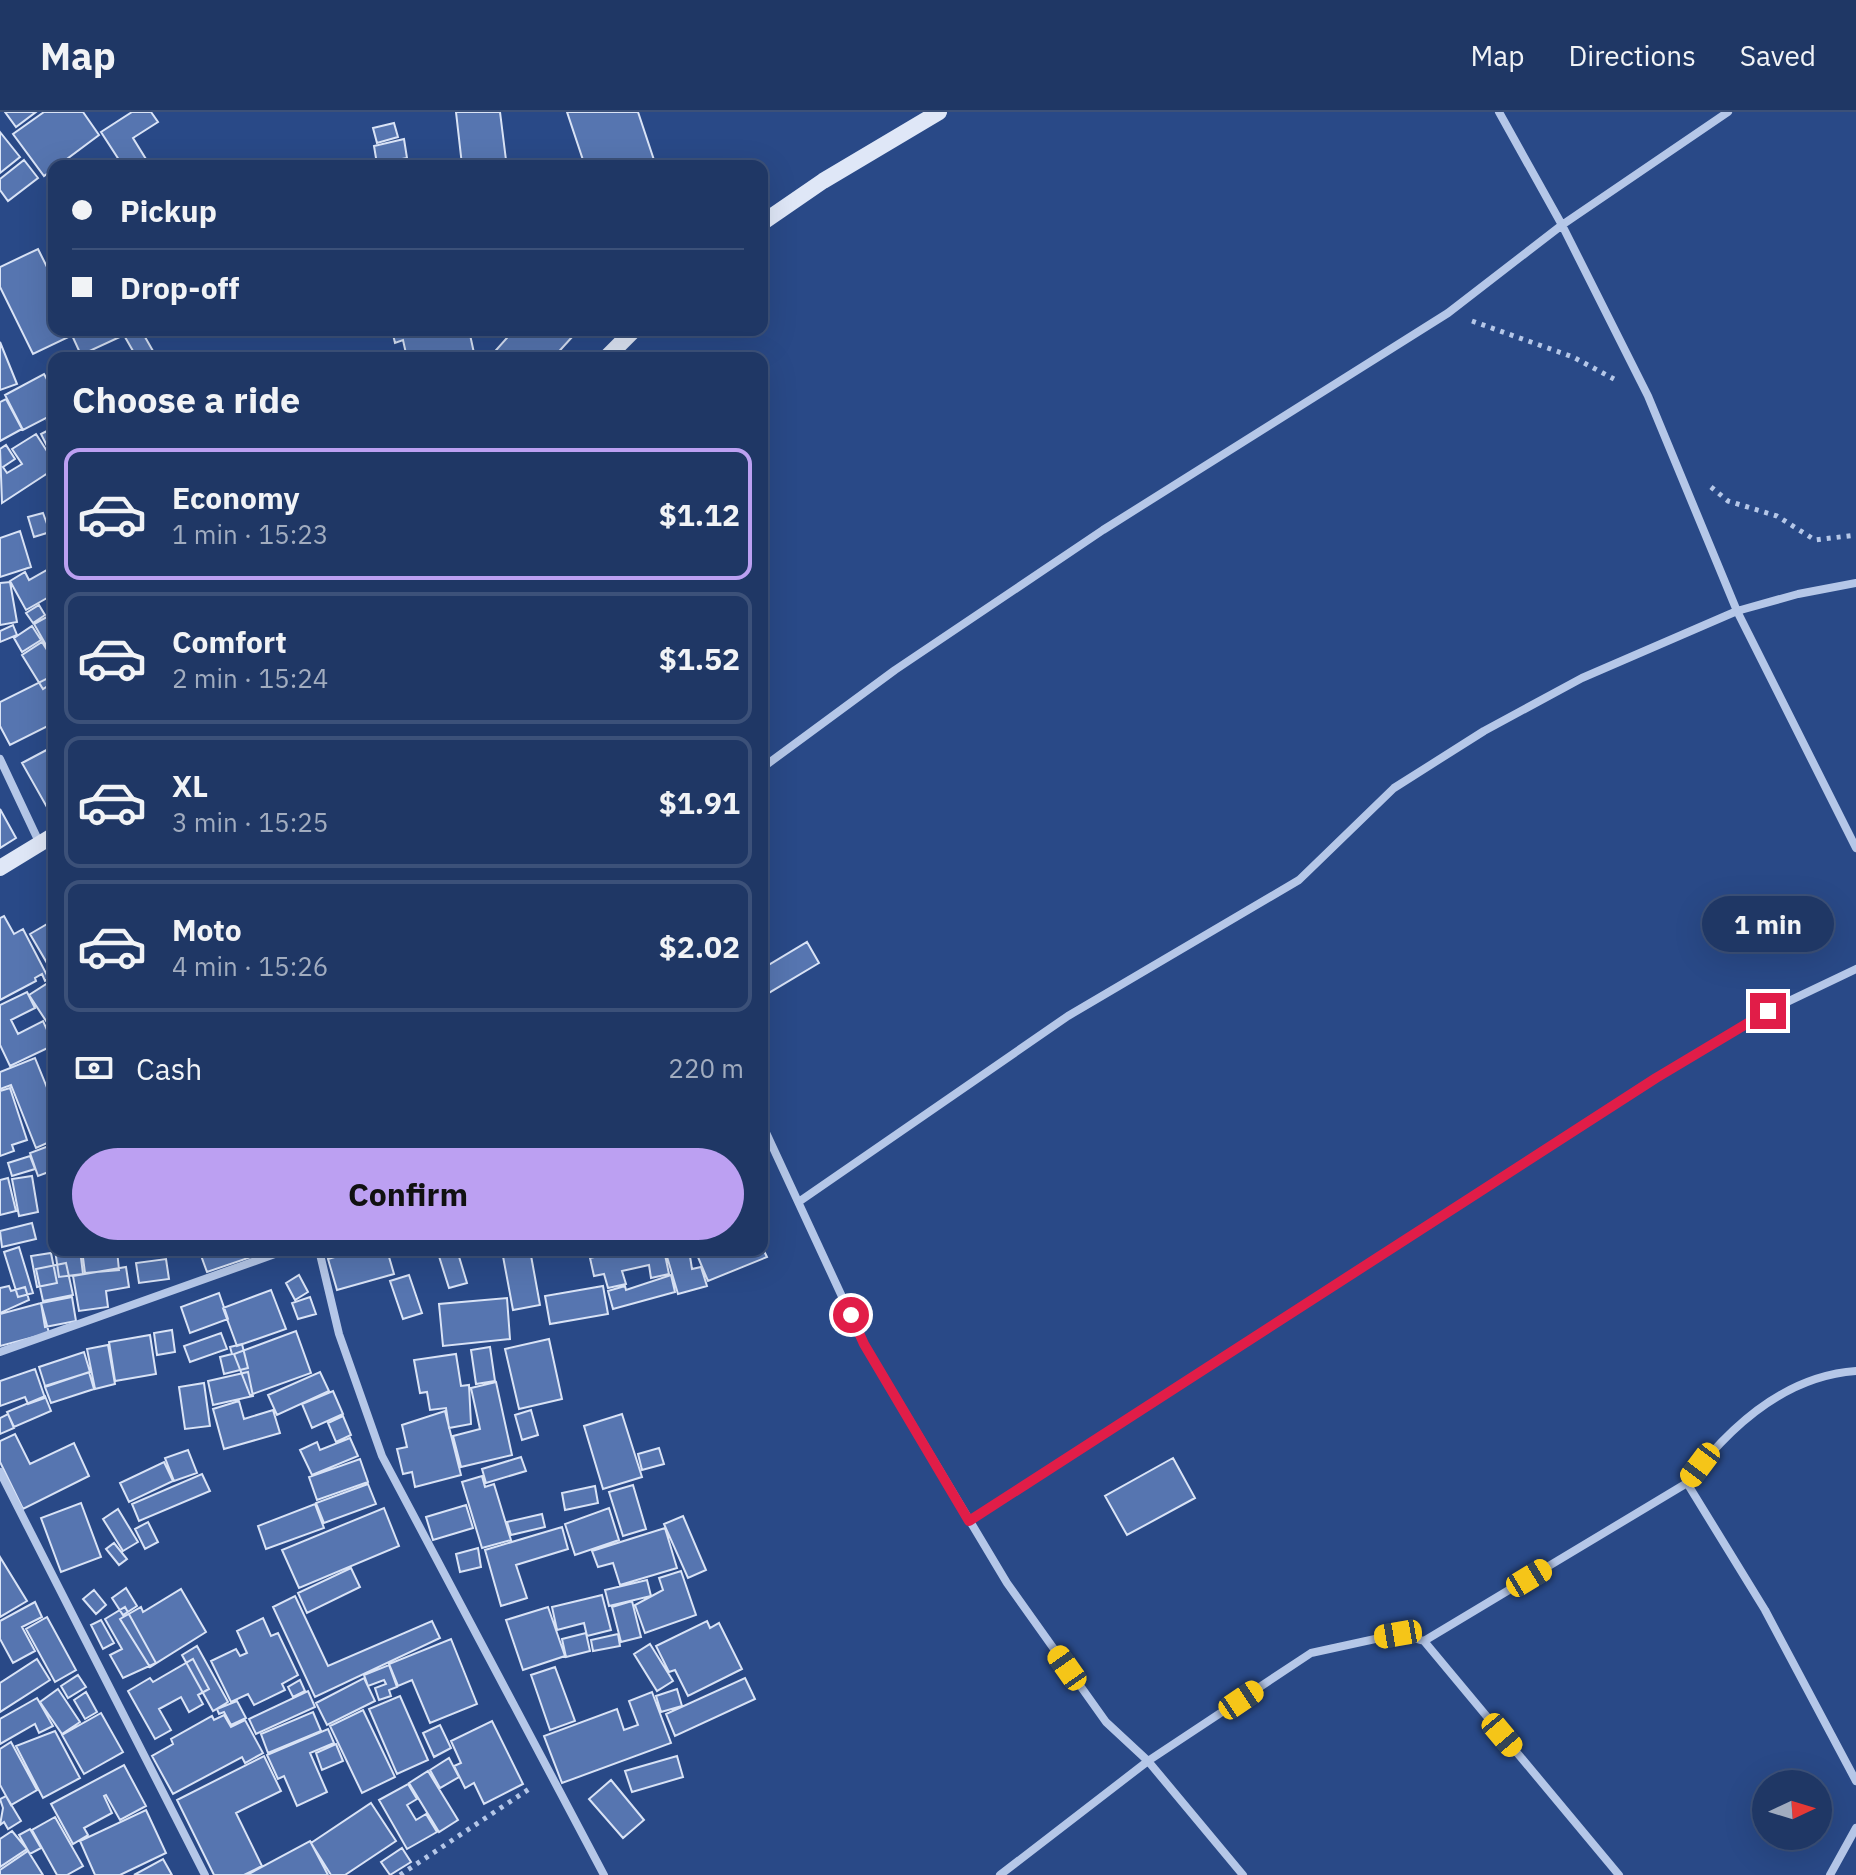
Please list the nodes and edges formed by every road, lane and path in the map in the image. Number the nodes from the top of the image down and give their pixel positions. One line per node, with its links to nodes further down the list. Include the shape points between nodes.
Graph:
1 (939, 112): 4 (street)
2 (1499, 112): 5 (street)
3 (1728, 112): 5 (street)
4 (768, 219)
5 (1562, 225): 6 (street); 9 (street)
6 (1448, 313): 9 (path, via 1573,357); 15 (street, via 1103,530 895,670)
7 (628, 336): 8 (street)
8 (612, 352)
9 (1648, 396): 10 (street)
10 (1673, 449): 11 (path, via 1728,501 1777,516 1815,540); 13 (street)
11 (1856, 535)
12 (1856, 583): 13 (street)
13 (1737, 611): 17 (street); 21 (street, via 1582,678 1484,731 1394,788 1299,880 1068,1016)
14 (0, 759): 16 (street)
15 (768, 764)
16 (47, 840): 18 (street)
17 (1856, 848)
18 (0, 868)
19 (1856, 969): 28 (street, via 1768,1011 1656,1078)
20 (768, 1136): 21 (street)
21 (800, 1201): 28 (street, via 864,1344)
22 (269, 1256): 24 (street)
23 (320, 1256): 31 (street, via 339,1334 382,1456)
24 (0, 1352)
25 (1856, 1371): 27 (street, via 1798,1385 1750,1415 1713,1448)
26 (0, 1472): 34 (street)
27 (1687, 1483): 29 (street); 32 (street, via 1765,1610)
28 (969, 1521): 30 (street, via 1106,1722)
29 (1424, 1641): 30 (street, via 1398,1634 1311,1653); 39 (street)
30 (1148, 1761): 37 (street); 38 (street)
31 (551, 1774): 35 (path); 36 (street)
32 (1856, 1781)
33 (1856, 1828): 40 (street)
34 (205, 1875)
35 (400, 1875)
36 (604, 1875)
37 (1000, 1875)
38 (1243, 1875)
39 (1619, 1875)
40 (1830, 1875)

